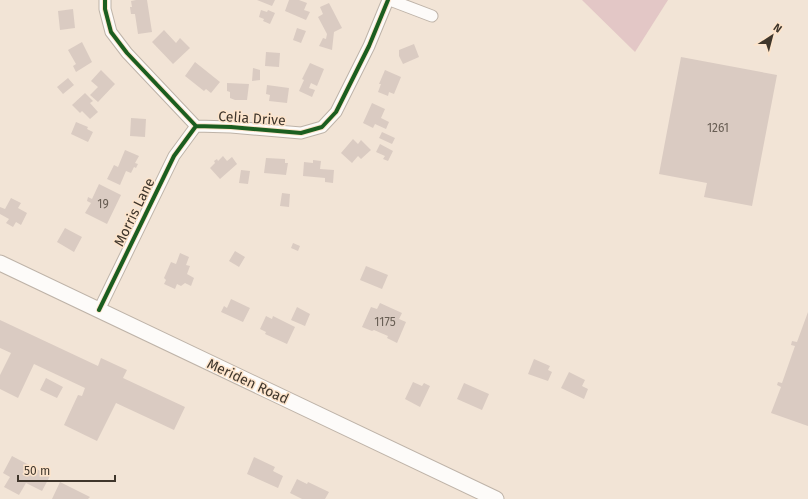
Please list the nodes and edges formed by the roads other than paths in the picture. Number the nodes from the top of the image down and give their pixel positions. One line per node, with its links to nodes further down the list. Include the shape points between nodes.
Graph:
1 (105, 0): 4 (street, via 111,32 127,53)
2 (389, 0): 3 (street); 4 (street, Celia Drive, via 336,112 322,126 301,133 231,126)
3 (432, 16)
4 (196, 126): 6 (street, Morris Lane, via 174,156)
5 (0, 263): 6 (main road, Meriden Road)
6 (98, 310): 7 (main road, Meriden Road)
7 (496, 499)

